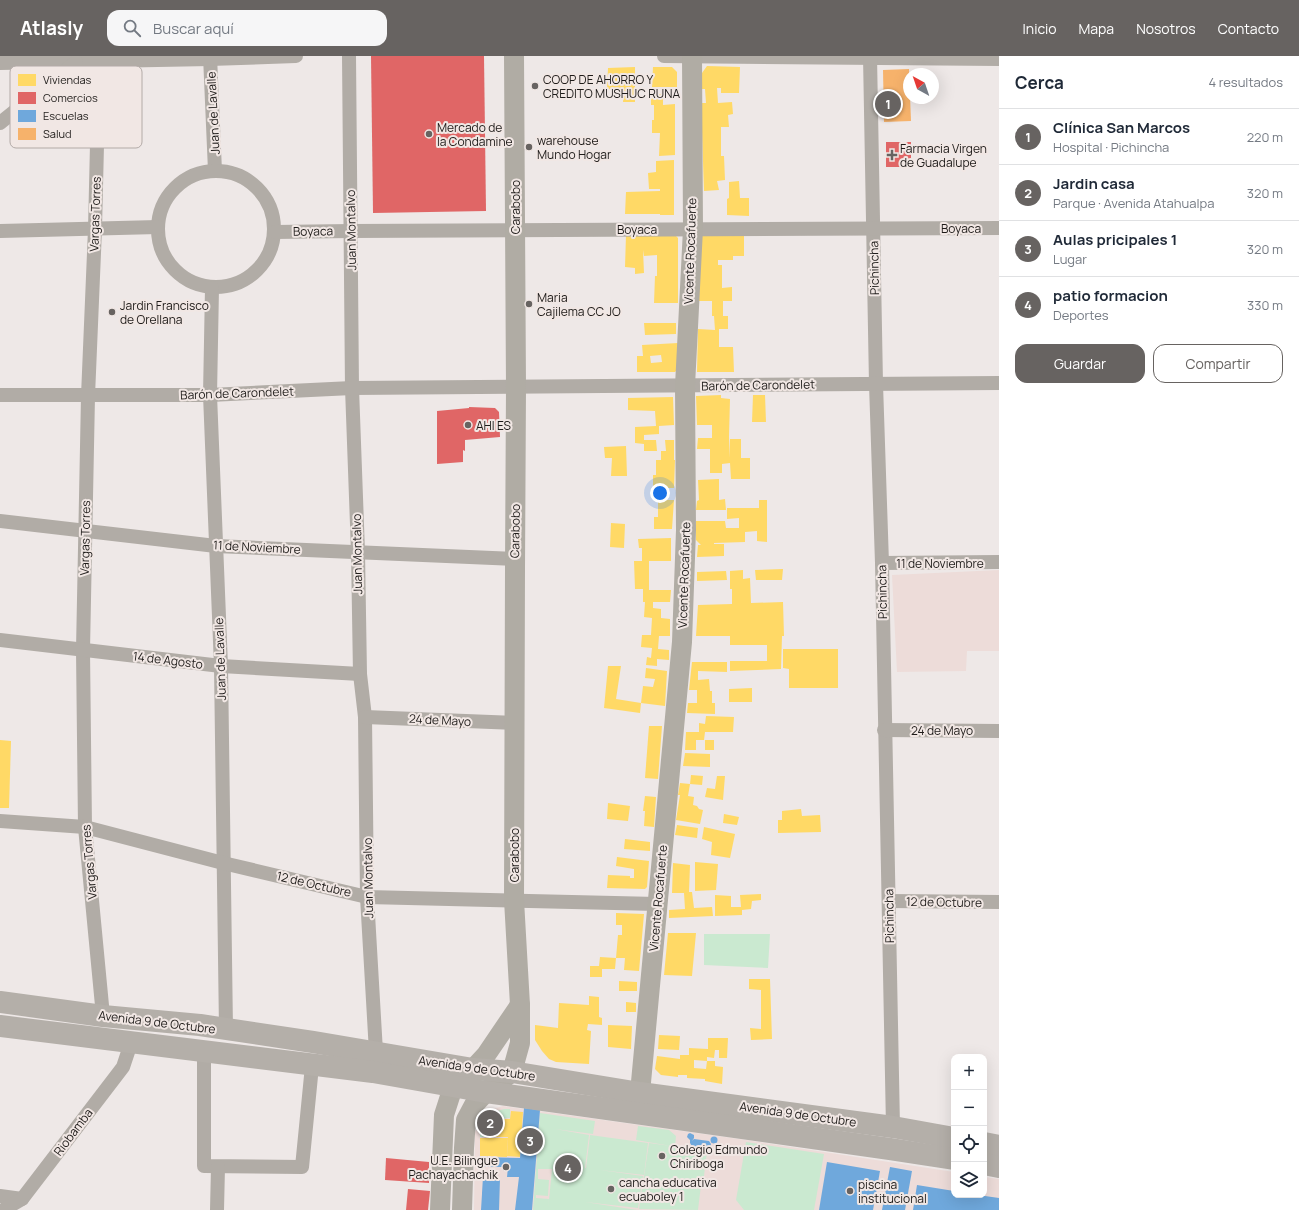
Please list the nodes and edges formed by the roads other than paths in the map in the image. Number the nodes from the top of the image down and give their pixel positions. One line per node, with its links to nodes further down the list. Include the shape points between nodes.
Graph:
1 (296, 56): 7 (street)
2 (349, 56): 25 (street, Juan Montalvo)
3 (514, 56): 23 (main road, Carabobo)
4 (664, 56): 5 (street)
5 (692, 57): 6 (street); 21 (main road, Vicente Rocafuerte)
6 (870, 57): 8 (street); 22 (street, Pichincha)
7 (210, 58): 9 (street); 17 (street, Juan de Lavalle)
8 (999, 59)
9 (99, 60): 11 (street); 13 (street, Vargas Torres)
10 (0, 62): 11 (street)
11 (76, 62): 12 (street)
12 (71, 66)
13 (99, 66)
14 (10, 114): 15 (street)
15 (0, 122)
16 (96, 148): 20 (street, Vargas Torres)
17 (215, 171): 18 (street, via 201,173 175,187 160,213); 26 (street, via 231,172 258,188 268,201)
18 (158, 227): 20 (street); 27 (street, via 159,242 172,269 197,285)
19 (999, 228): 22 (street, Boyaca)
20 (94, 229): 24 (street); 35 (street, Vargas Torres)
21 (693, 229): 22 (street, Boyaca); 23 (street, Boyaca); 30 (main road, Vicente Rocafuerte)
22 (874, 229): 29 (street, Pichincha)
23 (515, 230): 25 (street, Boyaca); 32 (main road, Carabobo)
24 (0, 231)
25 (351, 231): 26 (street, Boyaca); 31 (street, Juan Montalvo)
26 (275, 232): 27 (street, via 272,248 255,273 242,282 228,287)
27 (212, 288): 33 (street, Juan de Lavalle)
28 (999, 383): 29 (street, Barón de Carondelet)
29 (876, 384): 30 (street, Barón de Carondelet); 42 (street, Pichincha)
30 (685, 386): 32 (street, Barón de Carondelet); 58 (main road, Vicente Rocafuerte, via 686,530 682,642)
31 (352, 388): 32 (street, Barón de Carondelet); 33 (street, Barón de Carondelet); 39 (street, Juan Montalvo)
32 (516, 388): 40 (main road, Carabobo)
33 (210, 395): 35 (street, Barón de Carondelet); 38 (street, Juan de Lavalle)
34 (0, 396): 35 (street, Barón de Carondelet)
35 (88, 396): 37 (street, Vargas Torres)
36 (0, 521): 37 (street, 11 de Noviembre)
37 (86, 530): 38 (street, 11 de Noviembre); 44 (street, Vargas Torres)
38 (216, 546): 39 (street, 11 de Noviembre); 45 (street, Juan de Lavalle)
39 (358, 552): 40 (street, 11 de Noviembre); 46 (street, Juan Montalvo)
40 (515, 559): 48 (main road, Carabobo)
41 (999, 562): 42 (street, 11 de Noviembre)
42 (882, 563): 49 (street, Pichincha)
43 (0, 640): 44 (street, 14 de Agosto)
44 (83, 650): 45 (street, 14 de Agosto); 52 (street, Vargas Torres)
45 (221, 666): 46 (street, 14 de Agosto); 53 (street, Juan de Lavalle)
46 (360, 674): 47 (street, Juan Montalvo)
47 (365, 717): 48 (street, 24 de Mayo); 54 (street, Juan Montalvo)
48 (515, 724): 55 (main road, Carabobo)
49 (884, 730): 50 (street, 24 de Mayo); 56 (street, Pichincha)
50 (999, 731)
51 (0, 821): 52 (street, 12 de Octubre)
52 (85, 828): 53 (street, 12 de Octubre); 61 (street, Vargas Torres)
53 (223, 863): 54 (street, 12 de Octubre); 63 (street, Juan de Lavalle)
54 (367, 897): 55 (street, 12 de Octubre); 66 (street, Juan Montalvo)
55 (514, 900): 58 (street, 12 de Octubre); 60 (main road, Carabobo)
56 (889, 901): 57 (street, 12 de Octubre); 73 (street, Pichincha)
57 (999, 902)
58 (657, 904): 72 (main road, Vicente Rocafuerte)
59 (0, 1002): 61 (main road, Avenida 9 de Octubre)
60 (520, 1005): 68 (main road, via 486,1055); 69 (main road, Carabobo, via 520,1043)
61 (103, 1016): 63 (main road, Avenida 9 de Octubre, via 200,1025)
62 (0, 1026): 64 (main road, Avenida 9 de Octubre)
63 (226, 1030): 66 (main road, Avenida 9 de Octubre)
64 (131, 1043): 65 (main road, Avenida 9 de Octubre); 82 (street, Riobamba, via 123,1067)
65 (204, 1051): 67 (main road, Avenida 9 de Octubre); 79 (street)
66 (376, 1052): 68 (main road, Avenida 9 de Octubre)
67 (312, 1066): 70 (main road, Avenida 9 de Octubre, via 373,1072); 79 (street, via 302,1168)
68 (473, 1069): 69 (main road, Avenida 9 de Octubre); 70 (main road)
69 (512, 1072): 71 (main road); 72 (main road, Avenida 9 de Octubre)
70 (453, 1087): 71 (main road, Avenida 9 de Octubre); 85 (main road, via 444,1115)
71 (486, 1092): 77 (main road, Avenida 9 de Octubre); 86 (main road, via 474,1105 466,1120)
72 (640, 1093): 73 (main road, Avenida 9 de Octubre)
73 (893, 1128): 74 (main road, Avenida 9 de Octubre)
74 (951, 1138)
75 (987, 1144): 76 (main road)
76 (999, 1146)
77 (951, 1159)
78 (987, 1165): 80 (main road)
79 (211, 1166): 84 (street)
80 (999, 1167)
81 (0, 1196): 82 (street)
82 (22, 1199): 83 (street, Riobamba)
83 (2, 1210)
84 (217, 1210)
85 (440, 1210)
86 (462, 1210)

